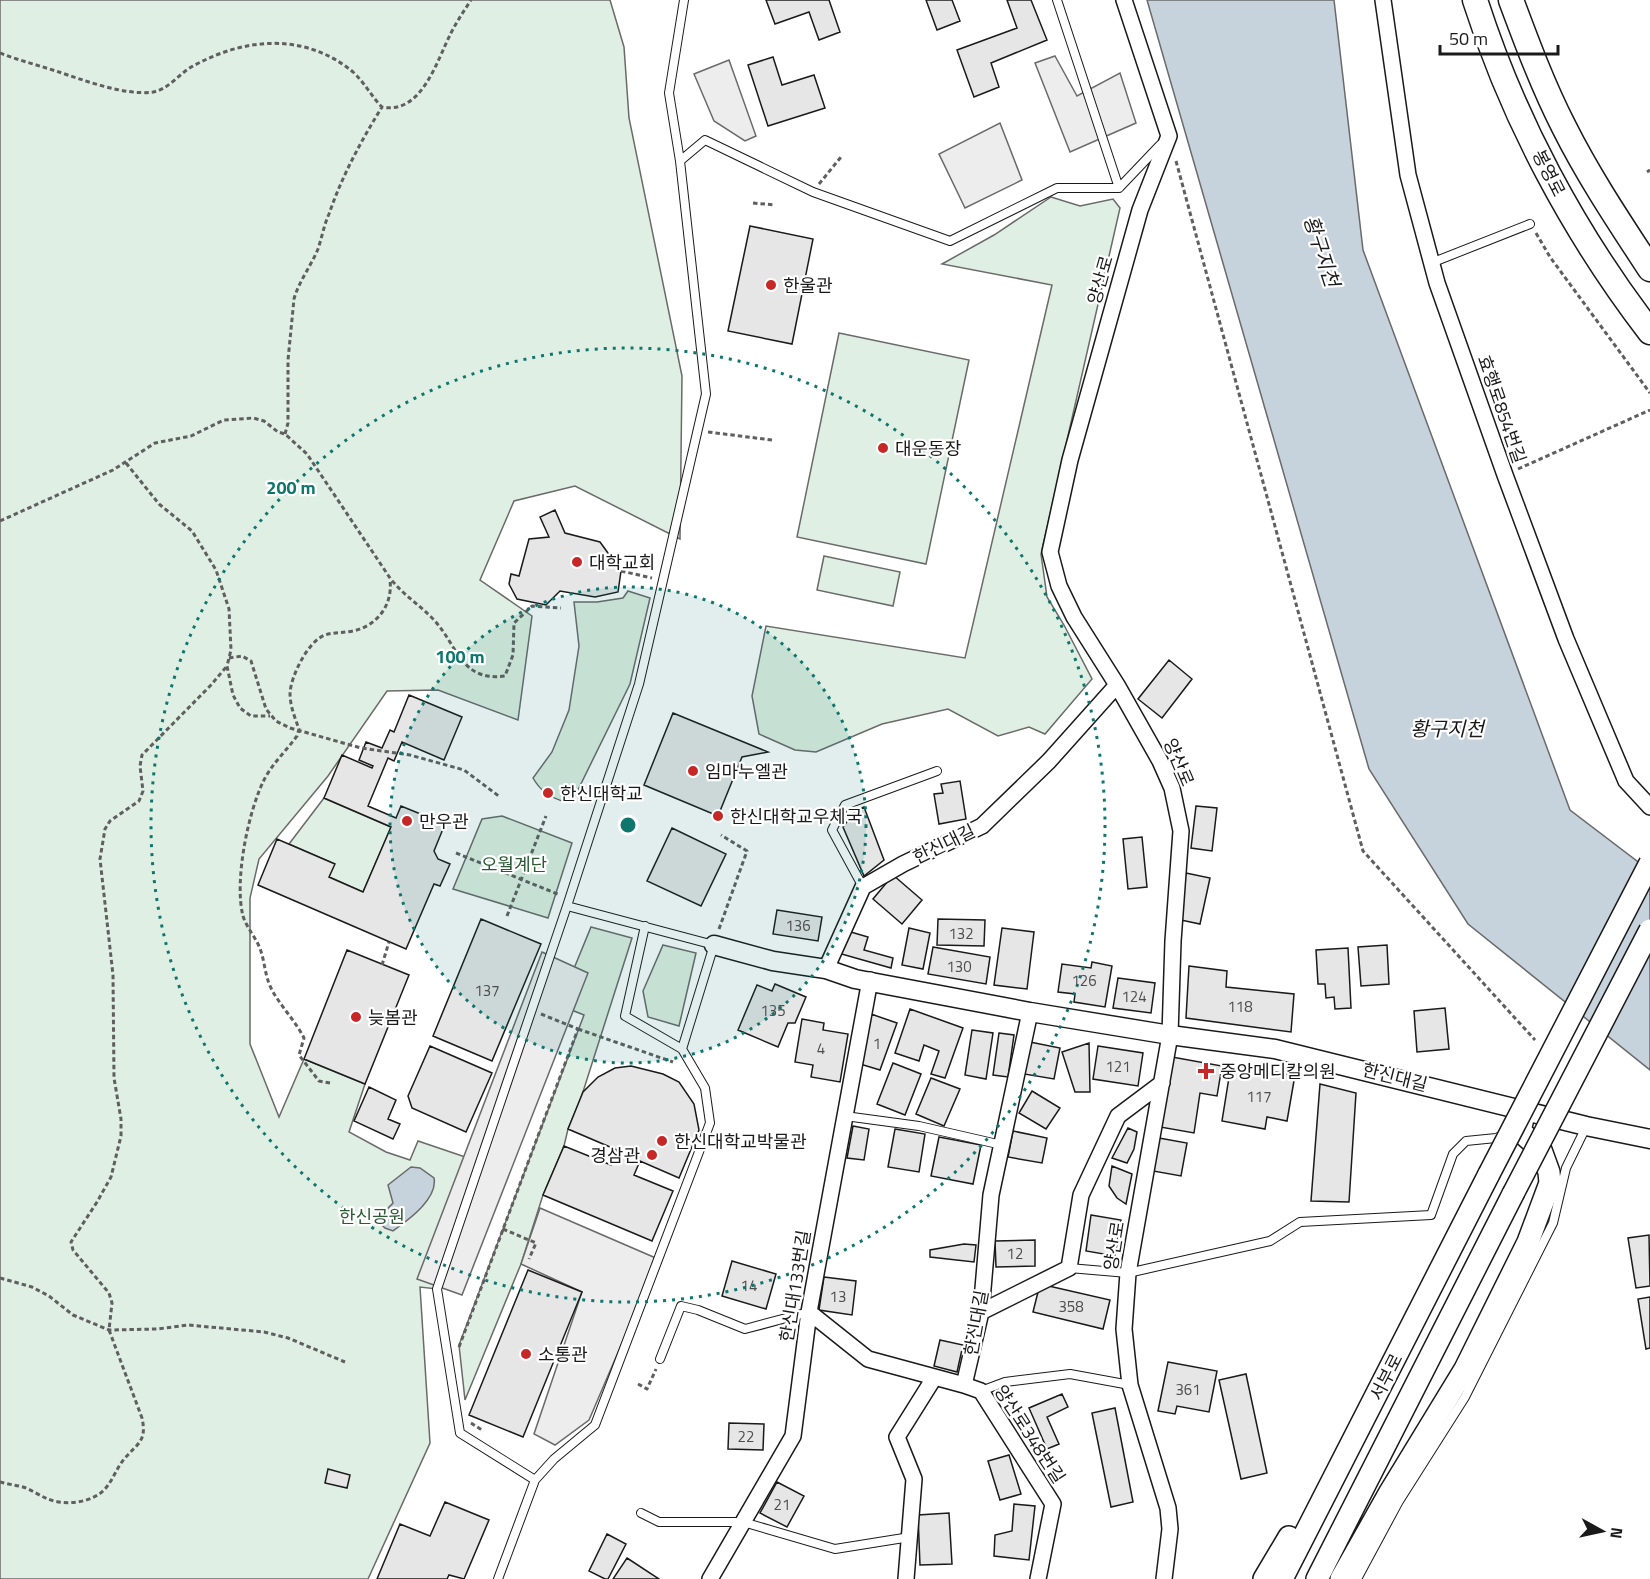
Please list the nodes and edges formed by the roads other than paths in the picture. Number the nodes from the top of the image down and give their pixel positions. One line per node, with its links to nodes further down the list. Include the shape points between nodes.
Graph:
1 (684, 0): 8 (lane, via 669,93)
2 (1057, 0): 9 (lane)
3 (1124, 0): 7 (street)
4 (1383, 0): 11 (street, 효행로854번길, via 1408,175)
5 (1475, 0): 13 (highway, 봉영로, via 1529,136 1562,200)
6 (1511, 0): 12 (highway, 봉영로, via 1564,127)
7 (1169, 136): 9 (lane); 14 (street, 양산로, via 1140,210 1070,460 1050,552 1059,586 1074,617)
8 (680, 161): 9 (lane, via 705,140 813,192 950,241 1057,188); 19 (lane, via 706,394 639,684)
9 (1119, 188)
10 (1530, 224): 11 (lane)
11 (1431, 263): 16 (street, 효행로854번길, via 1504,476 1566,639 1626,781)
12 (1650, 269)
13 (1650, 332)
14 (1117, 685): 18 (street, 한신대길, via 1049,761 982,826); 26 (street, 양산로, via 1172,788 1181,831)
15 (937, 771): 18 (lane, via 845,805 832,830)
16 (1650, 807)
17 (1650, 863): 43 (main road, 서부로, bridge)
18 (862, 887): 23 (street)
19 (569, 902): 20 (lane); 44 (lane, via 436,1289 460,1434)
20 (645, 926): 22 (lane); 27 (lane, via 625,1016)
21 (1650, 930): 55 (main road, 서부로, bridge)
22 (714, 945): 23 (street, 한신대길, via 773,961); 27 (lane)
23 (826, 969): 24 (street, 한신대길)
24 (870, 981): 25 (street, 한신대길); 30 (street, 한신대133번길)
25 (1030, 1012): 26 (street, 한신대길); 33 (street, 한신대길)
26 (1170, 1035): 28 (street, 양산로); 29 (street, 한신대길, via 1275,1049)
27 (682, 1049): 44 (lane, via 705,1088 710,1124 595,1425)
28 (1161, 1083): 34 (street, via 1118,1116 1081,1195); 35 (street, 양산로)
29 (1523, 1109): 31 (street, 한신대길); 35 (lane, via 1506,1133 1466,1141 1453,1154 1431,1215 1300,1222 1270,1241); 56 (main road, via 1520,1131 1541,1150 1550,1183 1528,1242 1465,1369)
30 (845, 1116): 33 (lane, via 919,1126); 36 (street, 한신대133번길)
31 (1586, 1126): 32 (street, 한신대길); 57 (lane, via 1566,1168 1548,1233 1464,1397 1399,1501)
32 (1650, 1139)
33 (1002, 1145): 37 (street, 한신대길, via 991,1195)
34 (1069, 1268): 35 (lane); 37 (street)
35 (1128, 1273): 41 (street, 양산로, via 1124,1329)
36 (809, 1312): 38 (lane, via 746,1329 681,1306); 39 (street, 양산로348번길, via 868,1359); 46 (street, 한신대133번길, via 793,1436)
37 (981, 1312): 40 (street, 한신대길)
38 (660, 1359)
39 (934, 1378): 40 (street, 양산로348번길); 47 (street, via 897,1437 914,1479)
40 (964, 1384): 42 (street, 양산로348번길)
41 (1130, 1385): 42 (lane, via 1070,1374 1005,1382); 52 (street, 양산로, via 1168,1508 1170,1529)
42 (981, 1391): 51 (street, 양산로348번길, via 1053,1504)
43 (1373, 1401): 53 (main road); 54 (main road, 서부로)
44 (535, 1480): 48 (lane)
45 (641, 1513): 46 (lane, via 659,1522)
46 (743, 1522): 47 (lane, via 835,1549); 49 (street, 한신대133번길)
47 (910, 1537): 50 (street)
48 (498, 1579)
49 (710, 1579)
50 (906, 1579)
51 (1038, 1579)
52 (1164, 1579)
53 (1264, 1579)
54 (1282, 1579)
55 (1317, 1579)
56 (1341, 1579)
57 (1357, 1579)

